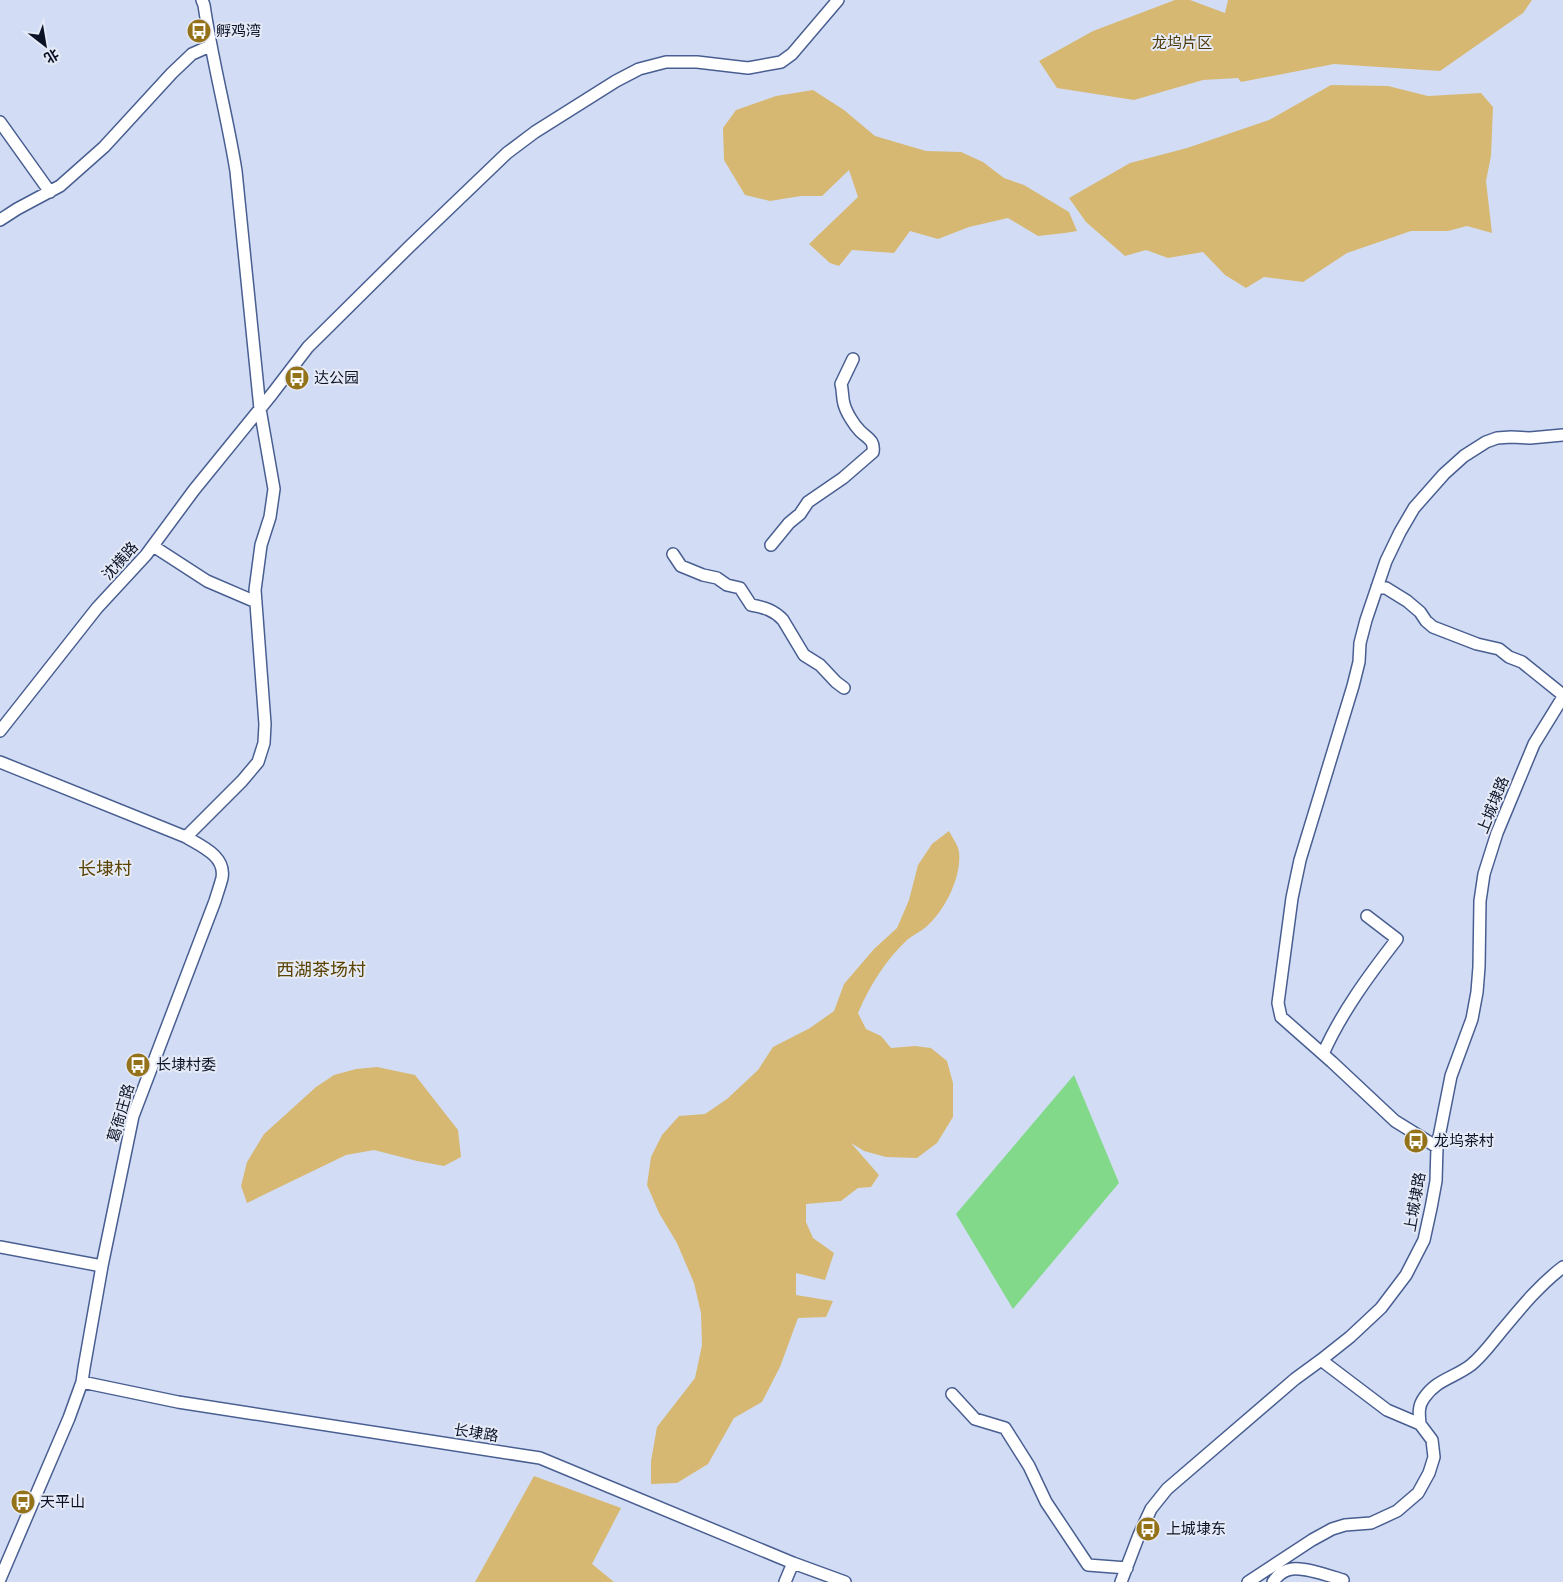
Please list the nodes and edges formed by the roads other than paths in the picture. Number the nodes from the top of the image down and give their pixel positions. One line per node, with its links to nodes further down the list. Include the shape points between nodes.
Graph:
1 (215, 0): 3 (street)
2 (838, 0): 9 (street, 沈横路, via 792,54 781,62 748,68 666,62 640,69 535,132 485,173 308,347)
3 (203, 2): 4 (street)
4 (210, 46): 6 (street, via 192,54 104,147); 9 (street, via 236,171)
5 (0, 122): 6 (street)
6 (50, 192): 7 (street)
7 (0, 220)
8 (853, 359): 11 (street, via 840,384 844,406 859,430 870,438 873,452 808,502)
9 (260, 409): 12 (street, 沈横路, via 194,490); 15 (street, via 274,488 261,545)
10 (1563, 435): 14 (street, via 1497,438 1464,456 1414,508 1396,539)
11 (771, 545)
12 (154, 546): 15 (street, via 207,581); 18 (street, 沈横路, via 97,608)
13 (673, 554): 16 (street, via 682,566 740,588 751,605 778,615 804,655)
14 (1377, 586): 17 (street, via 1396,593 1433,627 1499,649 1522,662); 22 (street, via 1362,635 1353,686 1300,860 1278,1003 1281,1017)
15 (256, 602): 20 (street, via 264,743 258,762)
16 (844, 688)
17 (1563, 696): 23 (street, 上城埭路, via 1534,744 1500,825 1484,874 1477,992 1472,1019 1451,1076)
18 (0, 731)
19 (0, 762): 20 (street, 葛衙庄路)
20 (186, 837): 25 (street, 葛衙庄路, via 212,852 220,863 222,876 133,1116)
21 (1367, 916): 22 (street, via 1397,939 1332,1032)
22 (1323, 1054): 23 (street, via 1395,1121)
23 (1437, 1147): 27 (street, 上城埭路, via 1436,1181 1424,1240 1406,1275 1381,1308)
24 (0, 1247): 25 (street)
25 (102, 1266): 28 (street, 葛衙庄路)
26 (1563, 1267): 30 (street, via 1540,1286 1483,1353 1433,1388 1423,1399 1418,1412)
27 (1321, 1360): 30 (street, via 1387,1410); 32 (street, 上城埭路, via 1294,1379 1167,1490 1151,1510)
28 (82, 1382): 31 (street, 长埭路, via 178,1402 540,1458); 34 (street, 葛衙庄路)
29 (952, 1394): 32 (street, via 975,1418 1005,1428 1029,1466 1046,1502 1088,1565)
30 (1420, 1424): 39 (street, via 1432,1440 1434,1457 1430,1473 1418,1493 1397,1511 1371,1523 1332,1529)
31 (793, 1563): 36 (street); 37 (street, 长埭路)
32 (1127, 1568): 38 (street, 上城埭路)
33 (1312, 1571): 35 (street); 40 (street, via 1292,1569 1278,1575); 41 (street)
34 (0, 1579)
35 (1343, 1580)
36 (785, 1582)
37 (845, 1582)
38 (1121, 1582)
39 (1248, 1582)
40 (1273, 1582)
41 (1322, 1582)

